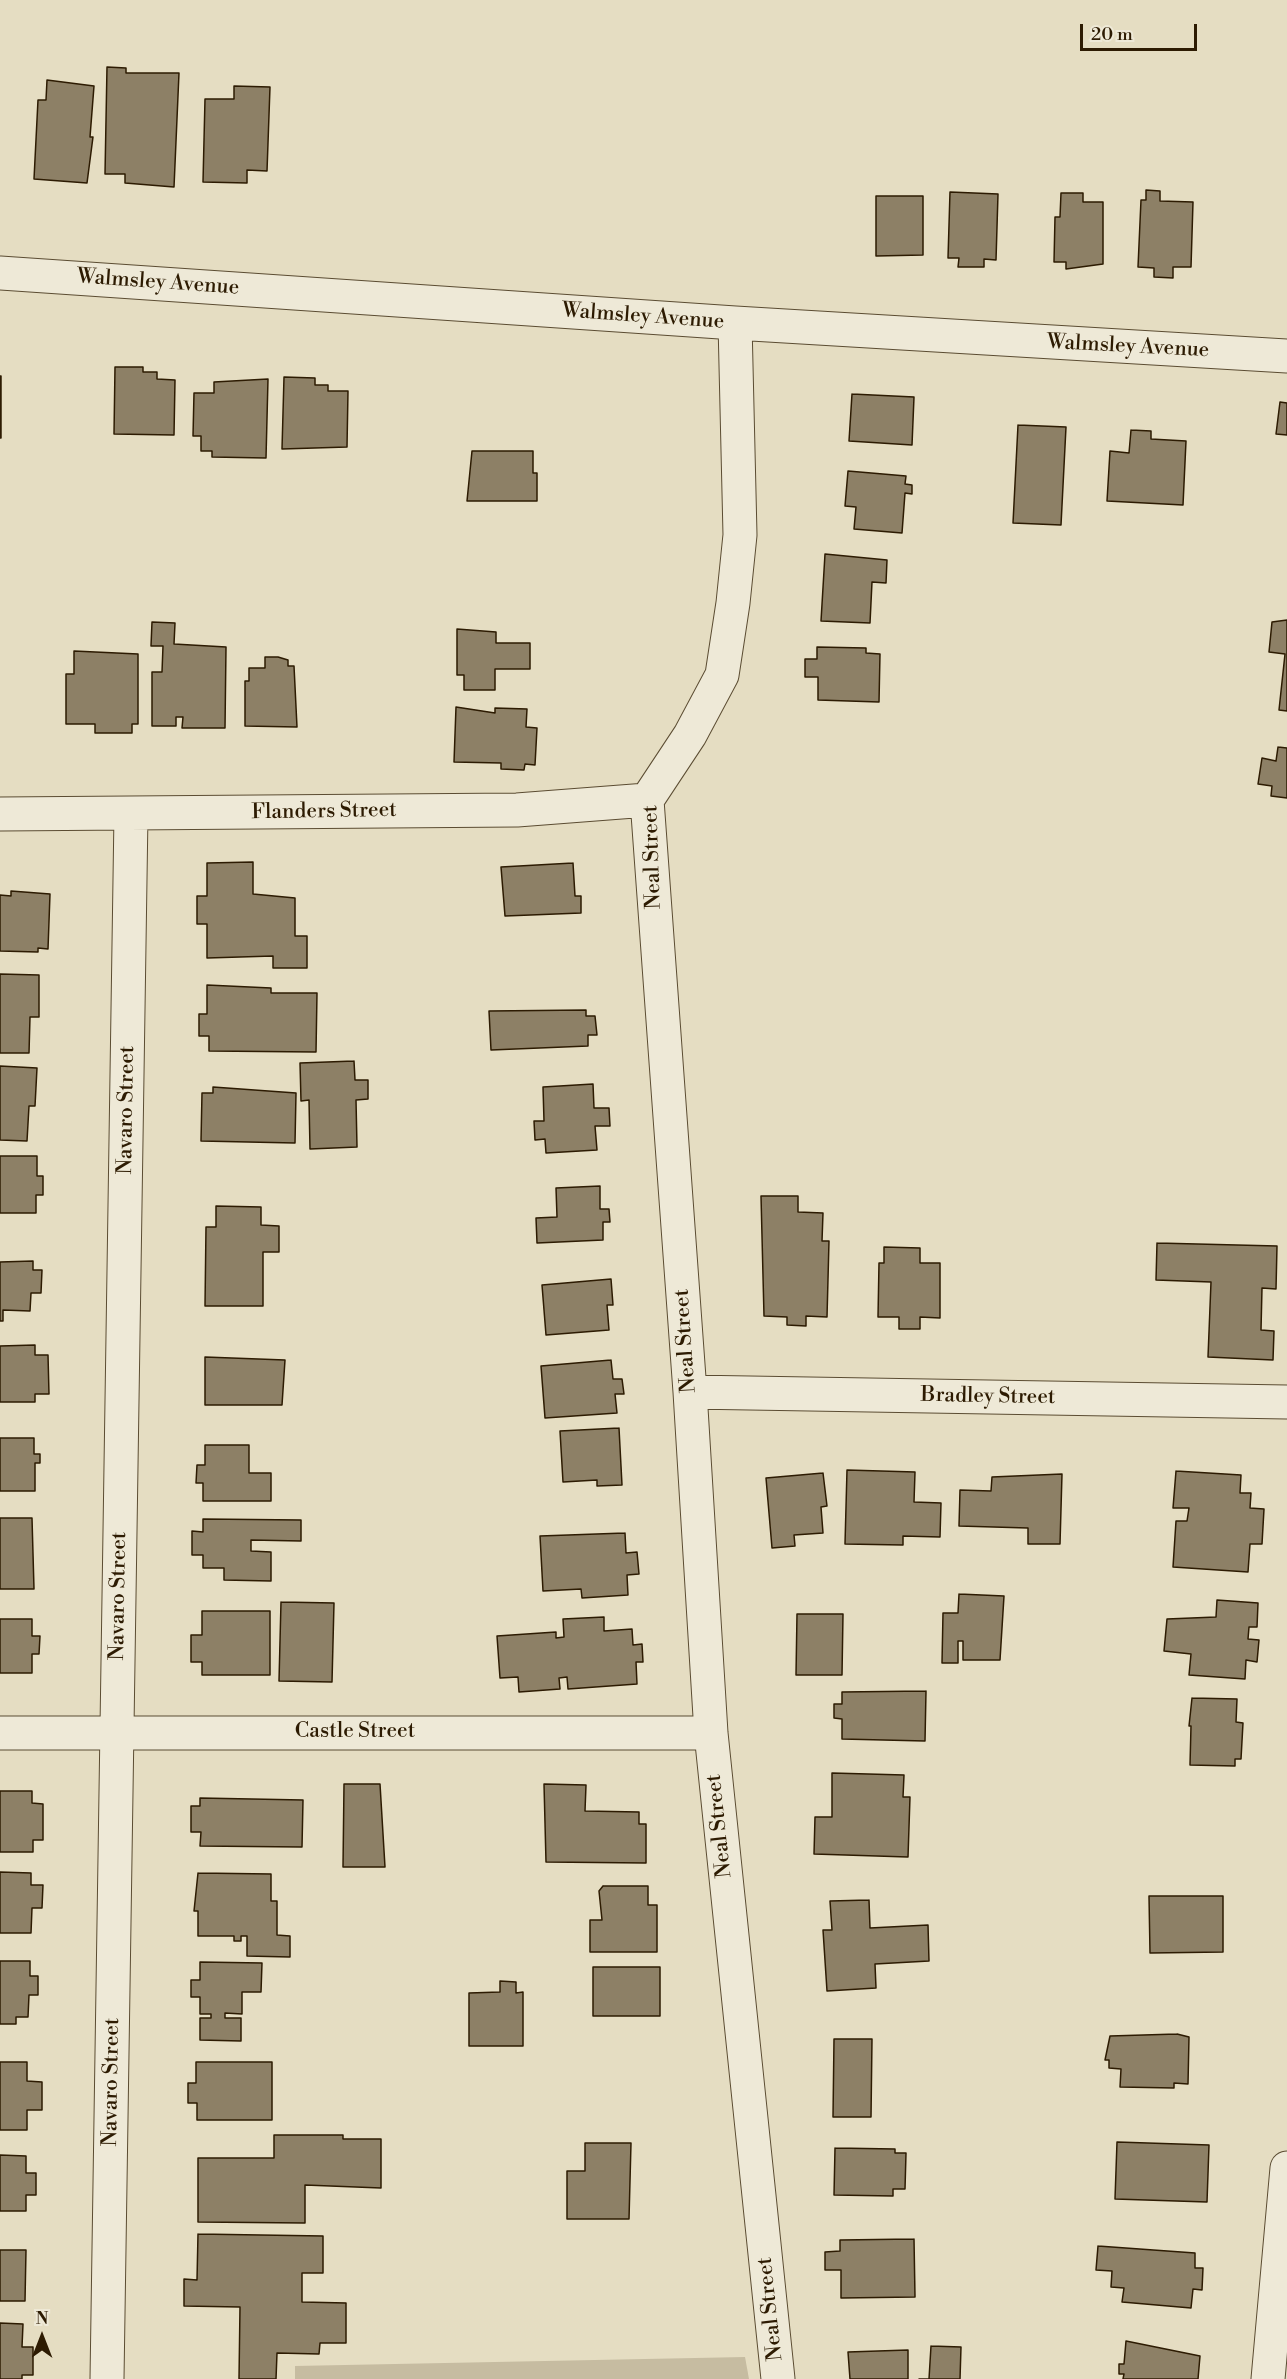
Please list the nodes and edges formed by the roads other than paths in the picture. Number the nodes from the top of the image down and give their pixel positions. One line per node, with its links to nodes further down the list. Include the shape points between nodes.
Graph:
1 (0, 273): 2 (street, Walmsley Avenue)
2 (735, 323): 3 (street, Walmsley Avenue); 4 (street, Neal Street, via 740,535 722,675 690,735)
3 (1287, 356)
4 (647, 800): 6 (street, Flanders Street, via 517,810); 7 (street, Neal Street)
5 (0, 814): 6 (street, Flanders Street)
6 (131, 814): 9 (street, Navaro Street)
7 (690, 1392): 8 (street, Bradley Street); 11 (street, Neal Street)
8 (1287, 1402)
9 (117, 1732): 10 (street, Castle Street); 11 (street, Castle Street); 13 (street, Navaro Street)
10 (0, 1733)
11 (711, 1733): 14 (street, Neal Street)
12 (1287, 2168): 15 (street)
13 (107, 2379)
14 (778, 2379)
15 (1268, 2379)

